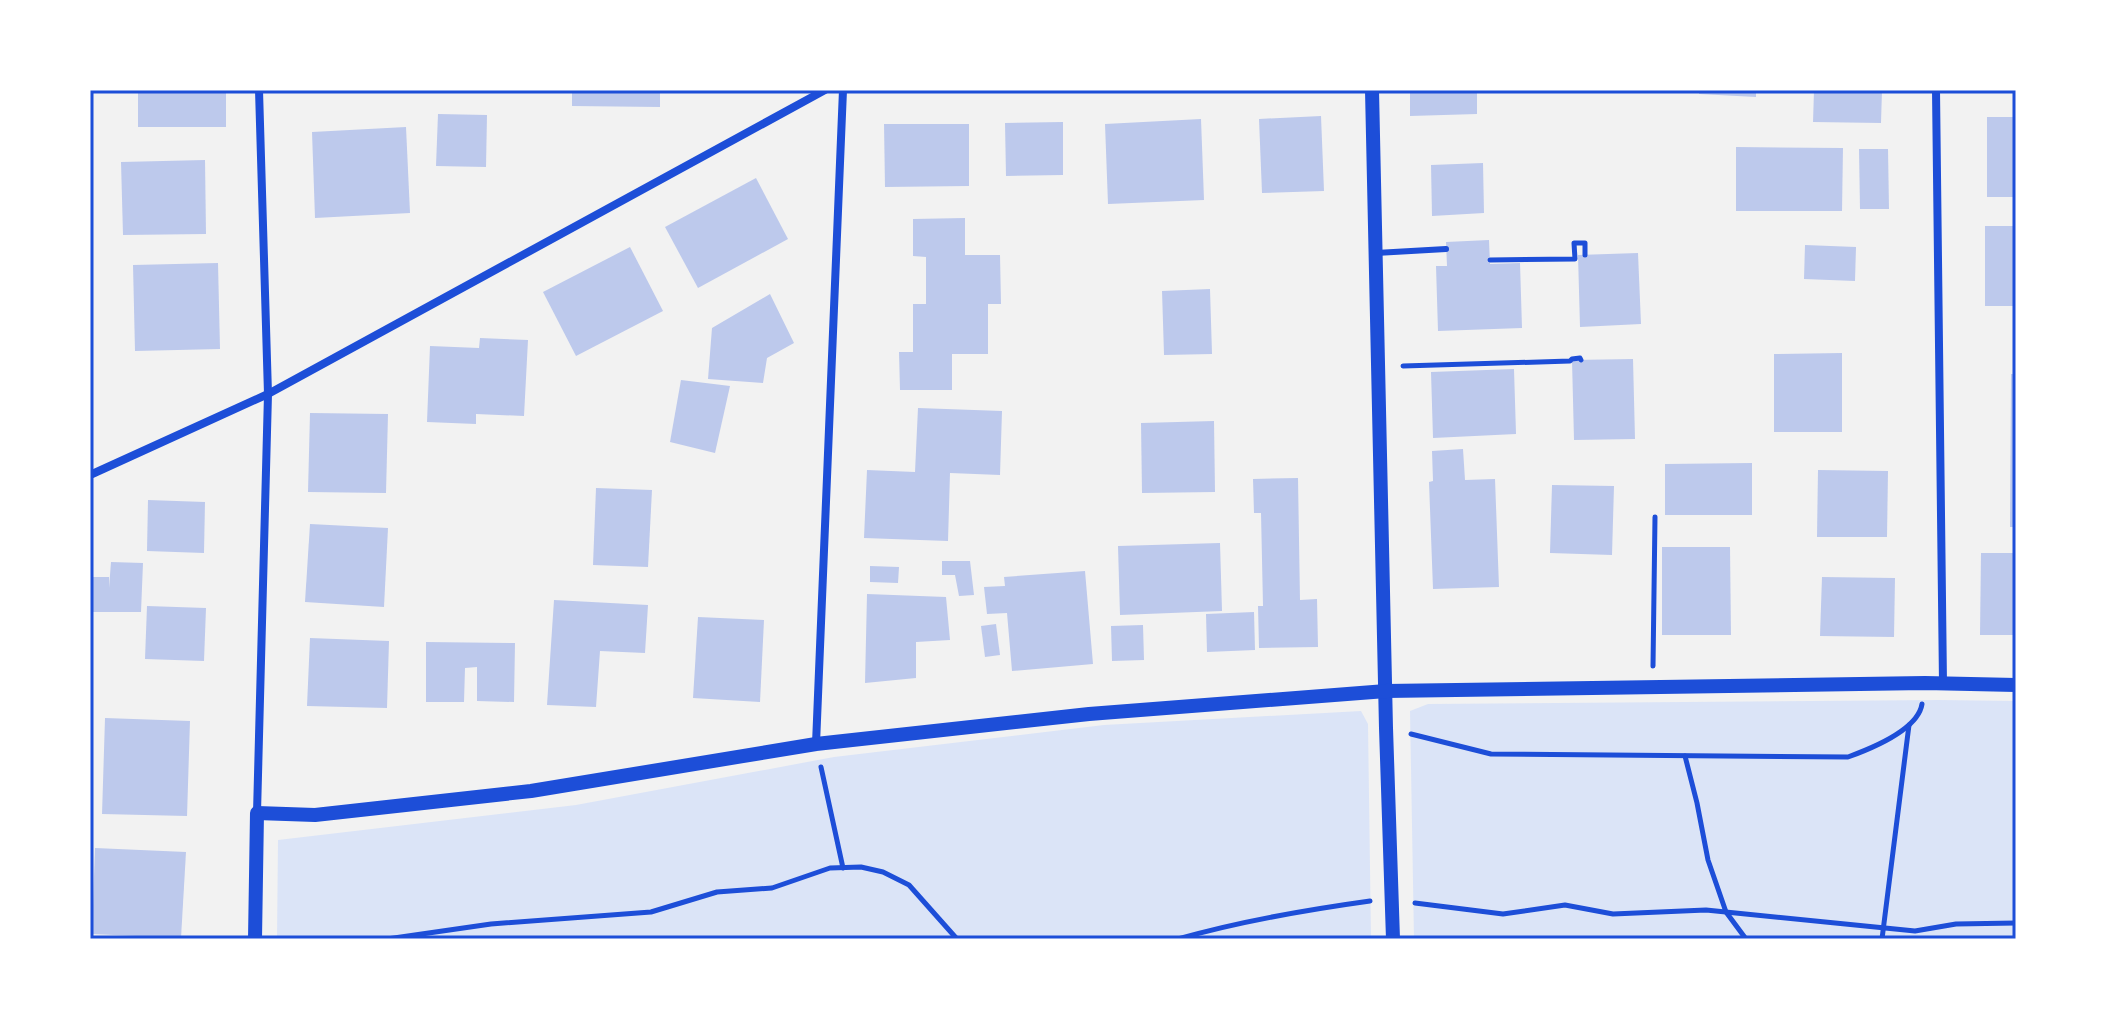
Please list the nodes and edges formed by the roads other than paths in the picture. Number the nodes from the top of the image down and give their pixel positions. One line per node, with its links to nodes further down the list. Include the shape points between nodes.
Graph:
1 (259, 90): 8 (street)
2 (825, 90): 8 (street)
3 (843, 90): 13 (street)
4 (1372, 90): 7 (street)
5 (1936, 90): 10 (street)
6 (1446, 249): 7 (lane)
7 (1376, 253): 12 (street)
8 (268, 394): 9 (street); 14 (street)
9 (90, 475)
10 (1943, 684): 11 (street); 12 (street)
11 (2016, 685)
12 (1386, 691): 13 (street, via 1089,714); 16 (street)
13 (816, 744): 14 (street, via 531,791 315,815)
14 (257, 813): 15 (street)
15 (255, 939)
16 (1393, 939)

